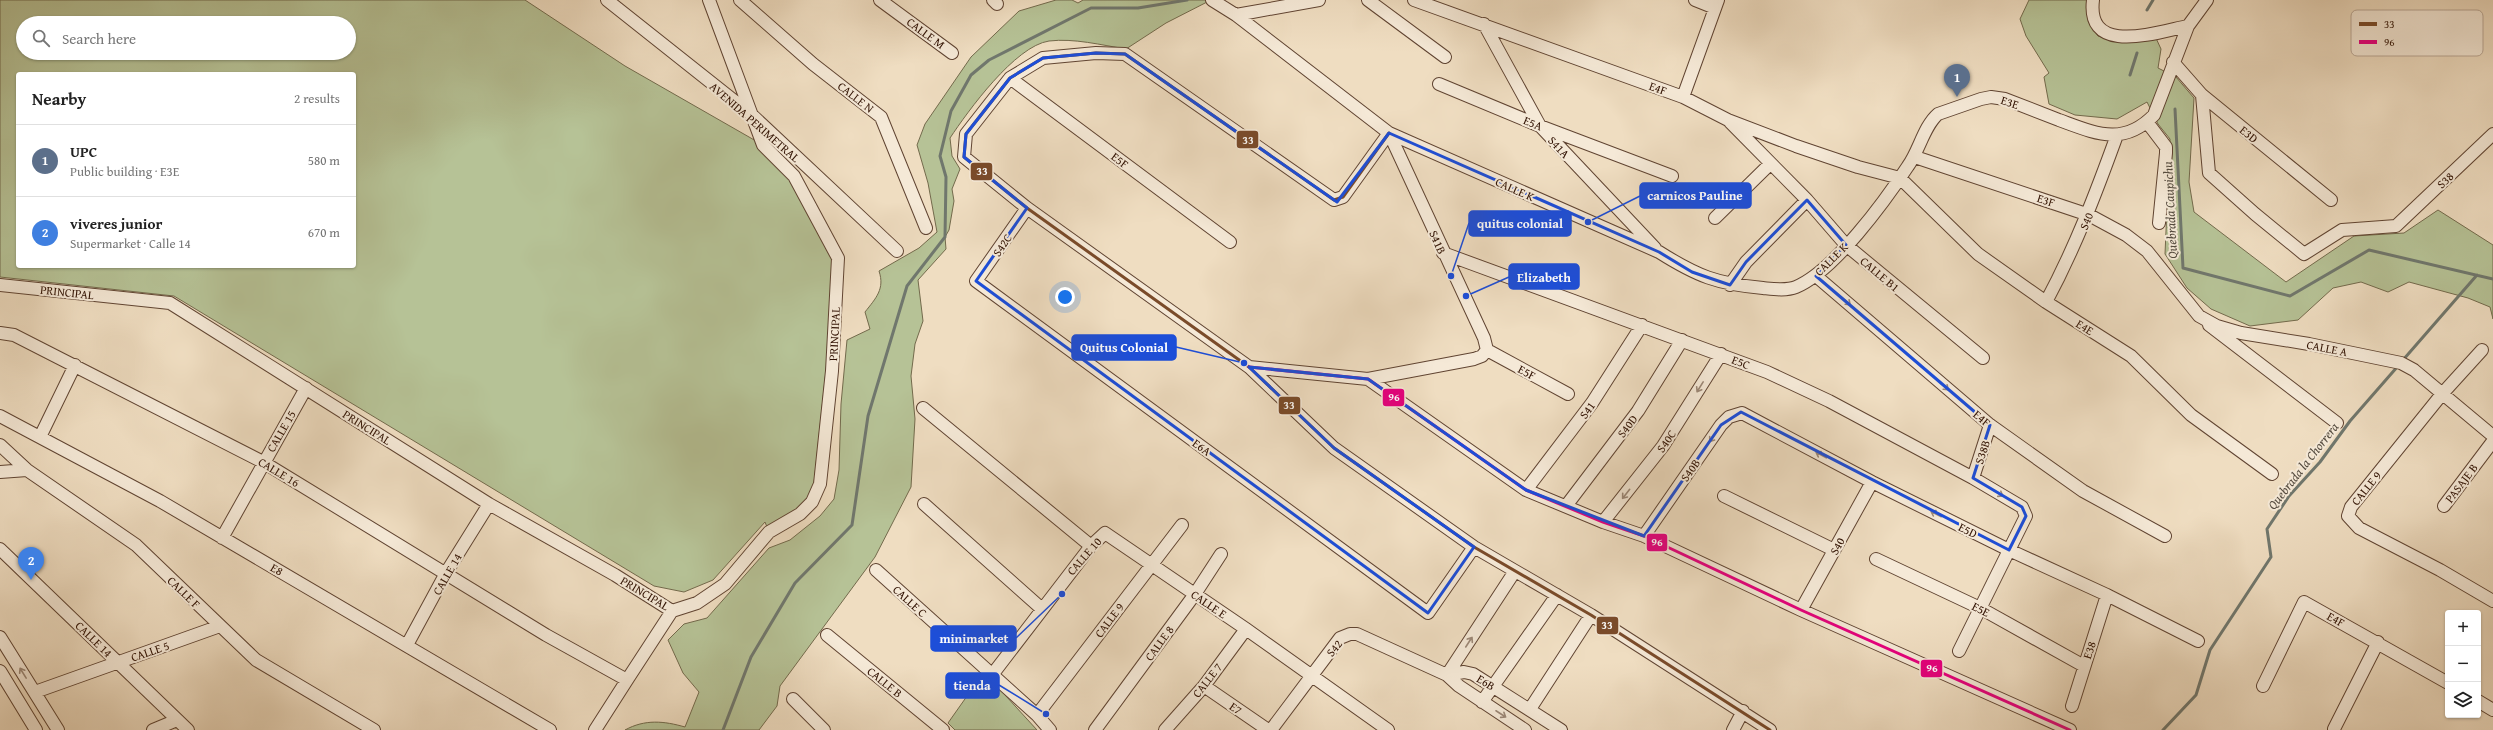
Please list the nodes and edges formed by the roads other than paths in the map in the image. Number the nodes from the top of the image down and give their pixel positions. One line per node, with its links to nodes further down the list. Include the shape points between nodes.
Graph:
1 (607, 0): 23 (street, AVENIDA PERIMETRAL)
2 (709, 0): 23 (street, PRINCIPAL)
3 (740, 0): 40 (street, CALLE N, via 813,64 881,117)
4 (880, 0): 16 (street, CALLE M)
5 (1212, 0): 13 (street, CALLE K)
6 (1319, 0): 13 (street)
7 (1368, 0): 17 (street)
8 (1414, 0): 14 (street, E4F)
9 (1695, 0): 12 (street)
10 (2093, 0): 15 (street, via 2093,16 2105,34 2139,36)
11 (2207, 0): 15 (street)
12 (1716, 4): 22 (street)
13 (1236, 15): 27 (street, CALLE K)
14 (1484, 24): 22 (street, E4F); 26 (street, S41A)
15 (2188, 26): 18 (street)
16 (952, 53)
17 (1445, 58)
18 (2172, 66): 21 (street, E3D); 24 (street)
19 (1010, 78): 27 (street, via 1043,58 1096,53 1125,54 1334,200 1343,198); 36 (street, via 966,134 964,157); 41 (street, E5F)
20 (1439, 84): 26 (street, E5A)
21 (2202, 95): 28 (street, S38, via 2209,173 2254,214 2304,254 2342,230 2396,226); 35 (street, E3D)
22 (1683, 98): 25 (street, E4F)
23 (752, 115): 43 (street, AVENIDA PERIMETRAL); 110 (street, PRINCIPAL, via 763,145 794,176 838,258 832,371 820,484 812,502 800,514 769,532 725,584 697,603)
24 (2151, 118): 29 (street, E3E, via 2130,132); 39 (street, via 2166,147)
25 (1728, 120): 31 (street, CALLE B1); 33 (street, E4F, via 1858,167)
26 (1540, 126): 32 (street, E5A); 44 (street, S41A)
27 (1389, 134): 44 (street, CALLE K); 45 (street, S41B)
28 (2493, 134)
29 (2117, 135): 30 (street, E3E, via 2098,134 2005,99 1991,97 1938,114); 37 (street, S40)
30 (1915, 157): 33 (street, E3E); 37 (street, E3F)
31 (1770, 164): 34 (street, CALLE B1); 38 (street)
32 (1672, 176)
33 (1900, 178): 42 (street, CALLE K); 50 (street, E4E, via 1978,254)
34 (1807, 200): 42 (street, CALLE B1); 49 (street, via 1746,262)
35 (2331, 200)
36 (1027, 208): 47 (street, S42C); 60 (street)
37 (2089, 215): 50 (street, S40); 51 (street, E3F, via 2126,235 2148,251)
38 (1715, 218)
39 (2159, 223)
40 (926, 228)
41 (1230, 242)
42 (1846, 245): 46 (street, CALLE K); 58 (street, CALLE B1)
43 (897, 251)
44 (1659, 252): 49 (street, CALLE K, via 1692,272)
45 (1443, 253): 52 (street, E5C); 55 (street, S41B, via 1484,338)
46 (1816, 276): 49 (street, CALLE K, via 1795,287 1785,289); 69 (street, E4F, one-way to 69)
47 (976, 281): 93 (street, E6A, via 1428,613)
48 (0, 285): 62 (street, PRINCIPAL, via 170,303)
49 (1730, 285)
50 (2046, 302): 77 (street, E4E, via 2131,356 2191,415)
51 (2199, 316): 64 (street, CALLE A, via 2241,333 2400,363 2414,370); 68 (street, via 2233,346)
52 (1642, 325): 54 (street, E5C); 80 (street, S41, via 1592,403)
53 (0, 333): 59 (street, CALLE 16, via 14,335)
54 (1682, 340): 57 (street, E5C); 84 (street, S40D, via 1638,411)
55 (1487, 350): 61 (street, via 1482,356 1474,359); 63 (street, E5F)
56 (2482, 350): 64 (street, CALLE 9)
57 (1721, 354): 78 (street, E5C, via 1817,395); 86 (street, S40C, one-way to 86, via 1663,446)
58 (1982, 358)
59 (75, 365): 70 (street); 74 (street, CALLE 16)
60 (1249, 367): 61 (street); 93 (street, via 1334,448)
61 (1368, 379): 80 (street)
62 (306, 388): 74 (street, CALLE 15); 82 (street, PRINCIPAL)
63 (1568, 394)
64 (2442, 394): 71 (street, CALLE A); 106 (street, CALLE 9, via 2351,507 2348,516 2359,528 2440,570)
65 (923, 408): 92 (street)
66 (1742, 413): 79 (street, E5D, one-way to 66); 89 (street, S40B, one-way to 89, via 1729,417 1721,425)
67 (0, 416): 70 (street, E8)
68 (2336, 423)
69 (1990, 425): 78 (street, S38B); 90 (street, E4F, via 2083,491)
70 (40, 436): 91 (street, E8)
71 (2493, 436)
72 (2493, 441): 85 (street, PASAJE B)
73 (0, 445): 75 (street, CALLE F)
74 (263, 462): 91 (street, CALLE 15); 102 (street, CALLE 16)
75 (27, 470): 76 (street); 112 (street, CALLE F, via 136,546)
76 (0, 472)
77 (2272, 474)
78 (1973, 478): 96 (street, E5C, one-way to 96, via 2022,507 2026,516)
79 (1872, 482): 95 (street, S40); 96 (street, E5D, one-way to 79)
80 (1526, 490): 84 (street)
81 (1724, 496): 95 (street)
82 (489, 504): 102 (street, CALLE 14); 110 (street, PRINCIPAL, via 615,575)
83 (924, 504): 108 (street)
84 (1566, 506): 86 (street)
85 (2444, 506)
86 (1603, 522): 89 (street)
87 (1182, 525): 99 (street, CALLE 9)
88 (1105, 533): 92 (street, CALLE 10); 99 (street, CALLE E)
89 (1644, 536): 109 (street)
90 (2165, 536)
91 (222, 538): 118 (street, E8)
92 (1091, 546): 108 (street, CALLE 10)
93 (1474, 547): 101 (street)
94 (0, 549): 120 (street, CALLE 14)
95 (1834, 550): 109 (street, S40)
96 (2009, 550): 105 (street, E5D); 107 (street)
97 (1221, 554): 103 (street, CALLE 8)
98 (1876, 558): 107 (street, E5E)
99 (1151, 565): 103 (street, CALLE E); 139 (street, CALLE 9)
100 (876, 570): 123 (street, CALLE C)
101 (1515, 571): 104 (street); 124 (street, one-way to 101)
102 (446, 573): 118 (street, CALLE 14); 126 (street, CALLE 16, via 546,635)
103 (1195, 594): 113 (street, CALLE E); 154 (street, CALLE 8)
104 (1557, 595): 111 (street); 129 (street)
105 (2108, 595): 116 (street, E5D); 121 (street, E38)
106 (2493, 602)
107 (1980, 608): 119 (street); 121 (street, E5E)
108 (1042, 609): 123 (street, CALLE 10)
109 (1801, 610): 142 (street)
110 (672, 611): 126 (street)
111 (1591, 616): 136 (street); 138 (street)
112 (220, 626): 120 (street, CALLE 5); 148 (street, CALLE F, via 256,660)
113 (1246, 629): 125 (street, CALLE E); 128 (street, CALLE 7)
114 (827, 635): 152 (street, CALLE B)
115 (0, 637): 131 (street, one-way to 115)
116 (2198, 641)
117 (2378, 642): 127 (street, E4F); 130 (street, E4F, via 2304,602); 143 (street)
118 (407, 645): 149 (street, E8)
119 (1959, 650)
120 (118, 662): 131 (street, CALLE 5); 140 (street, CALLE 14)
121 (2084, 666): 135 (street, E38)
122 (0, 672): 144 (street)
123 (992, 675): 139 (street, CALLE C)
124 (1447, 675): 125 (street, S42, via 1357,634 1350,634 1340,638); 129 (street, E6B, via 1469,672); 133 (street, E6B)
125 (1312, 677): 156 (street, S42); 157 (street, CALLE E)
126 (627, 680): 150 (street)
127 (2446, 682)
128 (1204, 686): 155 (street, CALLE 7); 156 (street, E7)
129 (1494, 686): 133 (street); 136 (street, E6B)
130 (2263, 686)
131 (35, 692): 145 (street)
132 (793, 699): 151 (street)
133 (1482, 702): 141 (street, E6B, one-way to 141)
134 (2481, 703): 137 (street)
135 (2072, 706)
136 (1530, 709): 158 (street, E6B)
137 (2493, 710)
138 (1743, 712): 159 (street); 160 (street)
139 (1037, 715): 153 (street, CALLE C)
140 (177, 720): 146 (street); 147 (street, CALLE 14)
141 (1521, 729)
142 (2066, 729)
143 (2334, 729)
144 (36, 730)
145 (58, 730)
146 (153, 730)
147 (188, 730)
148 (374, 730)
149 (550, 730)
150 (595, 730)
151 (824, 730)
152 (943, 730)
153 (1050, 730)
154 (1095, 730)
155 (1165, 730)
156 (1270, 730)
157 (1388, 730)
158 (1561, 730)
159 (1733, 730)
160 (1770, 730)

